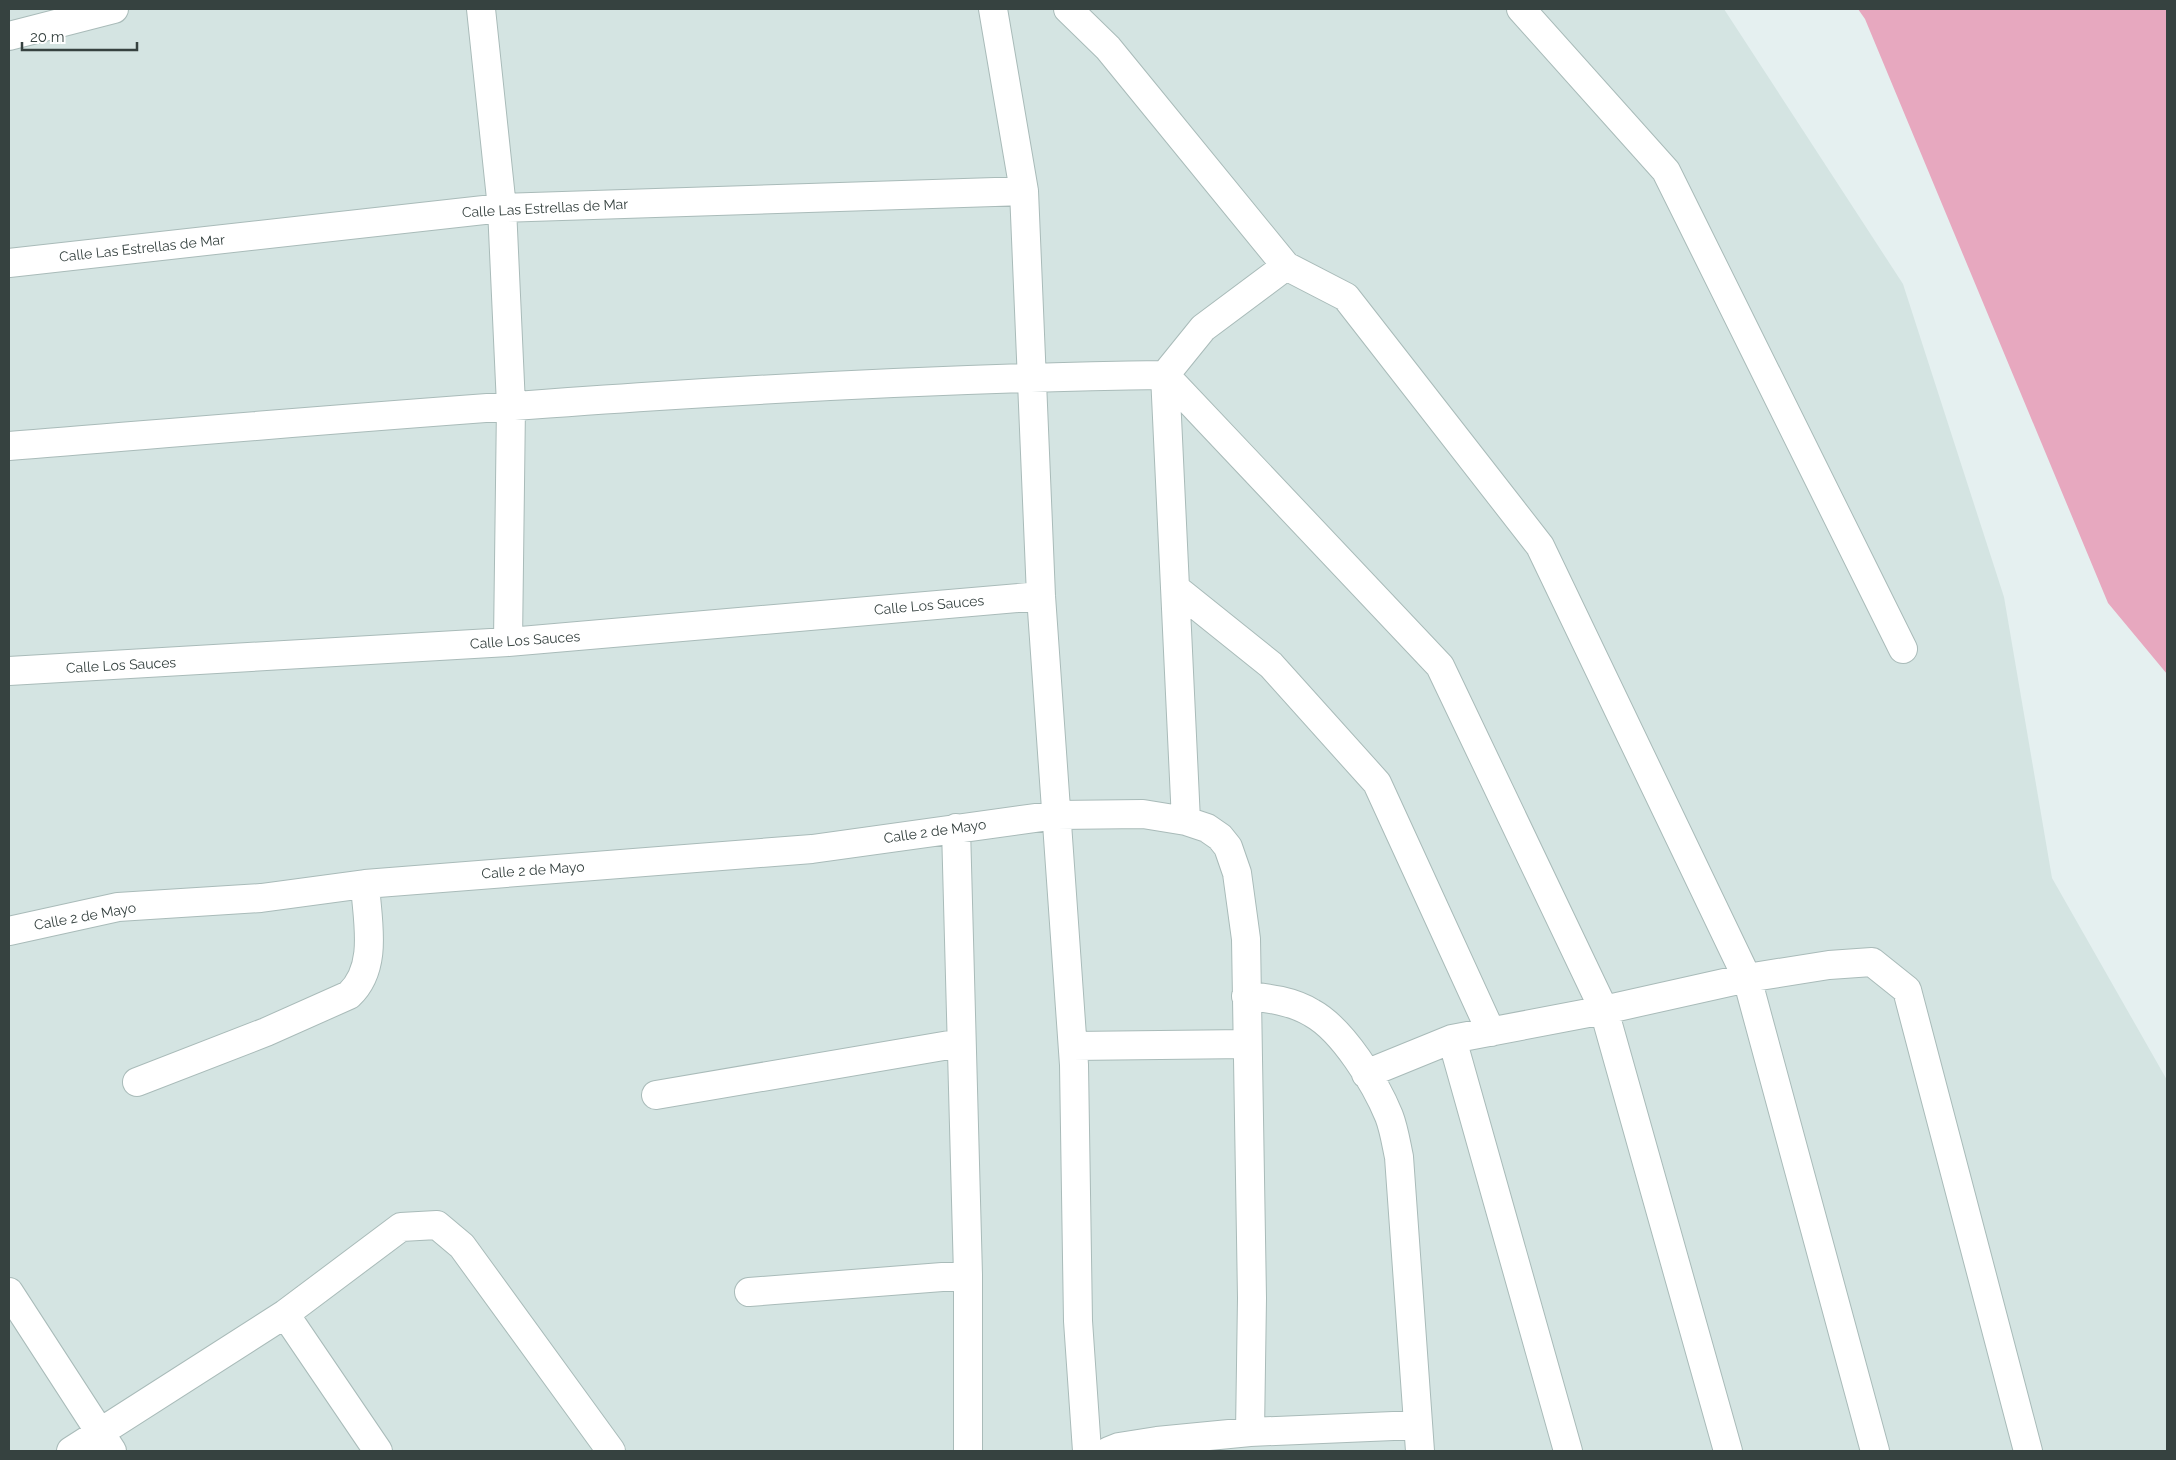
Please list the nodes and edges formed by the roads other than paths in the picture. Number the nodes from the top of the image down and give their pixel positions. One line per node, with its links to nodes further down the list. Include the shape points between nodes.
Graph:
1 (114, 9): 6 (street)
2 (481, 9): 8 (street)
3 (993, 9): 7 (street)
4 (1068, 9): 10 (street, via 1108,48)
5 (1521, 9): 18 (street, via 1666,171)
6 (9, 36)
7 (1024, 191): 8 (street, Calle Las Estrellas de Mar); 12 (street)
8 (502, 208): 9 (street, Calle Las Estrellas de Mar); 13 (street)
9 (9, 263)
10 (1286, 266): 11 (street, via 1203,328); 25 (street, via 1346,297 1540,546)
11 (1165, 375): 12 (street); 15 (street); 27 (street, via 1440,666)
12 (1031, 377): 13 (street); 16 (street)
13 (511, 405): 14 (street); 17 (street)
14 (9, 446)
15 (1175, 588): 21 (street); 28 (street, via 1271,666 1377,783)
16 (1041, 596): 17 (street, Calle Los Sauces); 20 (street)
17 (508, 642): 19 (street, Calle Los Sauces)
18 (1903, 649)
19 (9, 671)
20 (1058, 816): 21 (street, Calle 2 de Mayo, via 1143,814); 22 (street, Calle 2 de Mayo); 32 (street)
21 (1186, 821): 26 (street, Calle 2 de Mayo, via 1207,828 1228,847 1242,900)
22 (956, 828): 23 (street, Calle 2 de Mayo, via 812,848); 30 (street)
23 (365, 884): 24 (street, Calle 2 de Mayo, via 261,898 118,908); 34 (street, via 367,966 357,987 349,995 266,1032)
24 (9, 931)
25 (1747, 978): 27 (street); 52 (street); 53 (street, via 1830,964 1872,962 1907,990)
26 (1246, 996): 31 (street, Calle 2 de Mayo); 33 (street, via 1288,1002 1312,1012 1332,1027)
27 (1604, 1010): 28 (street); 51 (street)
28 (1491, 1032): 29 (street)
29 (1452, 1039): 33 (street); 50 (street)
30 (961, 1043): 35 (street); 36 (street)
31 (1247, 1044): 32 (street); 40 (street, Calle 2 de Mayo, via 1252,1298)
32 (1073, 1046): 48 (street, via 1078,1321)
33 (1366, 1074): 41 (street, via 1388,1114 1399,1157)
34 (137, 1082)
35 (656, 1095)
36 (968, 1275): 38 (street); 47 (street)
37 (9, 1292): 42 (street)
38 (749, 1292)
39 (285, 1314): 42 (street); 45 (street); 46 (street, via 401,1227 438,1225 462,1246)
40 (1250, 1432): 41 (street); 43 (street)
41 (1418, 1438)
42 (106, 1442): 44 (street)
43 (1224, 1444): 49 (street, via 1157,1441)
44 (71, 1451)
45 (378, 1451)
46 (611, 1451)
47 (968, 1451)
48 (1087, 1451)
49 (1109, 1451)
50 (1568, 1451)
51 (1728, 1451)
52 (1875, 1451)
53 (2028, 1451)

